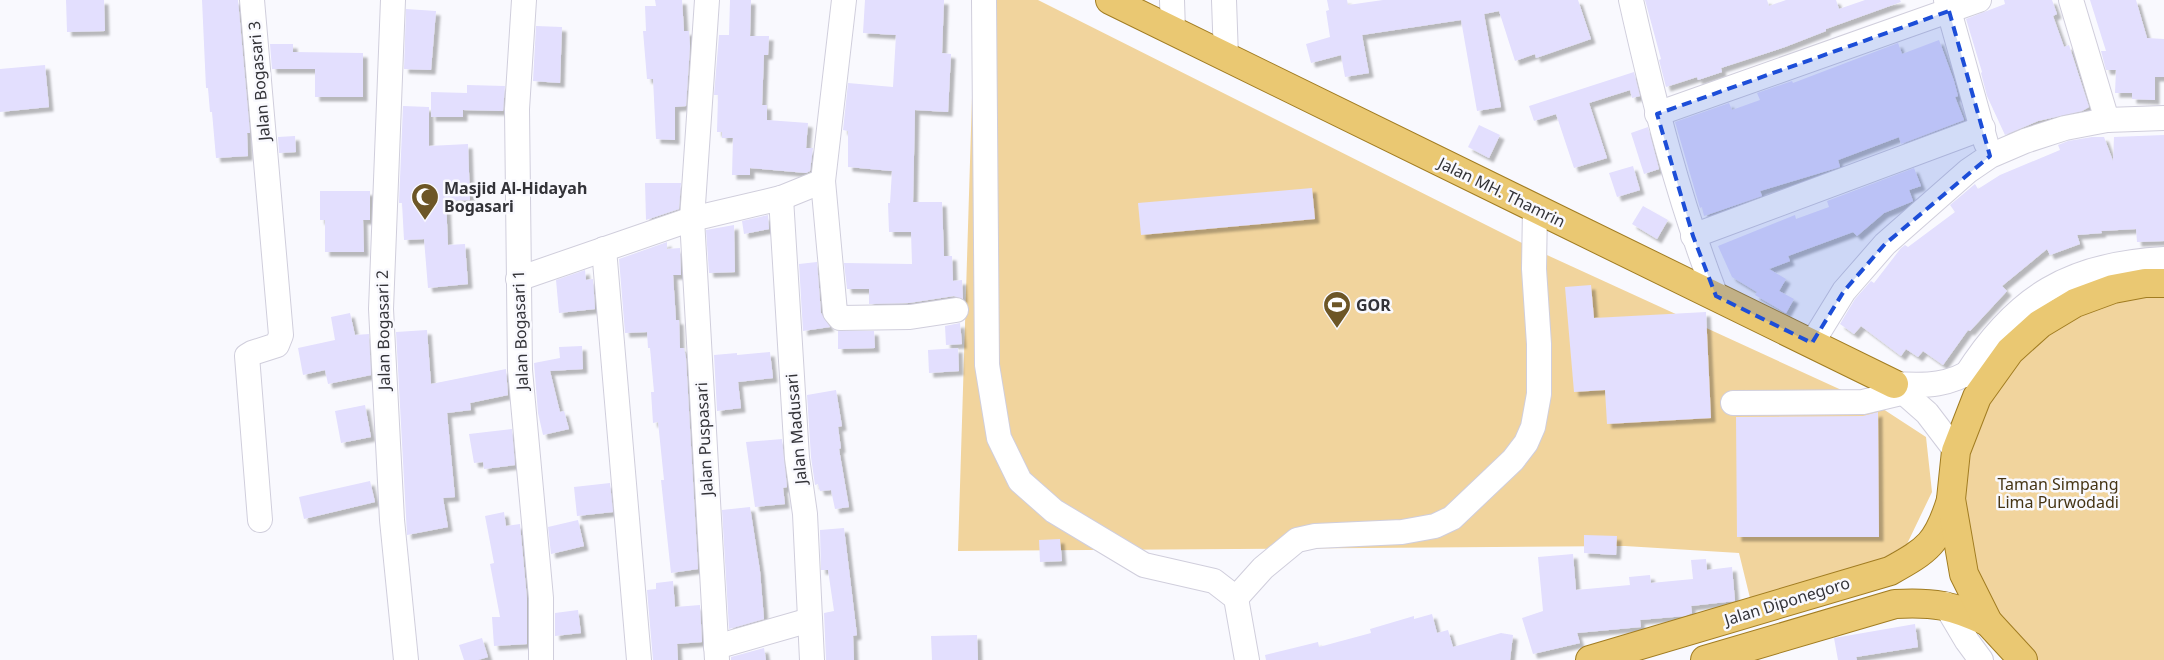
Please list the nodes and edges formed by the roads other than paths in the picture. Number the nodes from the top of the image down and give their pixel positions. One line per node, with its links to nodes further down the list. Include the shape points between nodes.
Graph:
1 (252, 0): 41 (street, Jalan Bogasari 3, via 281,335 277,345 247,356)
2 (393, 0): 47 (street, Jalan Bogasari 2, via 381,309 392,520)
3 (524, 0): 29 (street, Jalan Bogasari 1, via 517,110)
4 (707, 0): 24 (street, Jalan Puspasari)
5 (844, 0): 21 (street)
6 (984, 0): 42 (street, via 987,365 998,438 1020,481 1054,511 1144,565 1214,581)
7 (1110, 0): 14 (main road, Jalan MH. Thamrin)
8 (1172, 0): 14 (street)
9 (1224, 0): 15 (street)
10 (1631, 0): 16 (street)
11 (1979, 0): 13 (street)
12 (2071, 0): 18 (street)
13 (1947, 5): 16 (street); 19 (street)
14 (1173, 31): 15 (main road, Jalan MH. Thamrin)
15 (1226, 57): 23 (main road, Jalan MH. Thamrin)
16 (1657, 114): 25 (street)
17 (2164, 118): 18 (street)
18 (2107, 120): 20 (street, via 2065,128)
19 (1982, 128): 20 (street); 25 (street)
20 (1990, 156): 34 (street, via 1968,171 1885,244 1844,292)
21 (823, 181): 22 (street); 33 (street, via 837,316 910,317)
22 (781, 198): 24 (street); 44 (street, Jalan Madusari, via 796,458 805,514)
23 (1535, 208): 32 (main road, Jalan MH. Thamrin); 42 (street, via 1539,394 1533,427 1513,460 1452,518 1434,526 1402,532 1315,536 1297,540 1263,568)
24 (692, 219): 26 (street); 46 (street, Jalan Puspasari)
25 (1693, 236): 32 (street)
26 (604, 249): 29 (street); 49 (street)
27 (2164, 259): 36 (street, via 2129,261 2063,281 2006,321 1983,347)
28 (2164, 274): 31 (main road)
29 (518, 279): 48 (street, Jalan Bogasari 1, via 520,370 541,598)
30 (2164, 283): 31 (main road)
31 (2113, 289): 35 (main road, via 2075,303 2040,324)
32 (1716, 296): 34 (main road, Jalan MH. Thamrin)
33 (956, 310)
34 (1812, 342): 37 (main road, Jalan MH. Thamrin)
35 (2010, 351): 36 (street); 39 (main road, via 1977,397)
36 (1966, 375): 37 (street, via 1945,383)
37 (1900, 388): 38 (street, via 1863,402); 39 (street, via 1927,413)
38 (1733, 403)
39 (1956, 451): 40 (main road)
40 (1951, 499): 45 (main road, via 1964,574); 52 (main road, Jalan Diponegoro, via 1943,526 1930,546 1890,571)
41 (260, 520)
42 (1236, 598): 51 (street)
43 (1945, 604): 45 (main road, Jalan Diponegoro); 53 (main road, Jalan Diponegoro, via 1895,604); 54 (street)
44 (810, 620): 46 (street); 50 (street, Jalan Madusari)
45 (1988, 622): 55 (main road)
46 (717, 653)
47 (406, 660)
48 (541, 660)
49 (639, 660)
50 (812, 660)
51 (1247, 660)
52 (1590, 660)
53 (1705, 660)
54 (1981, 660)
55 (2023, 660)

